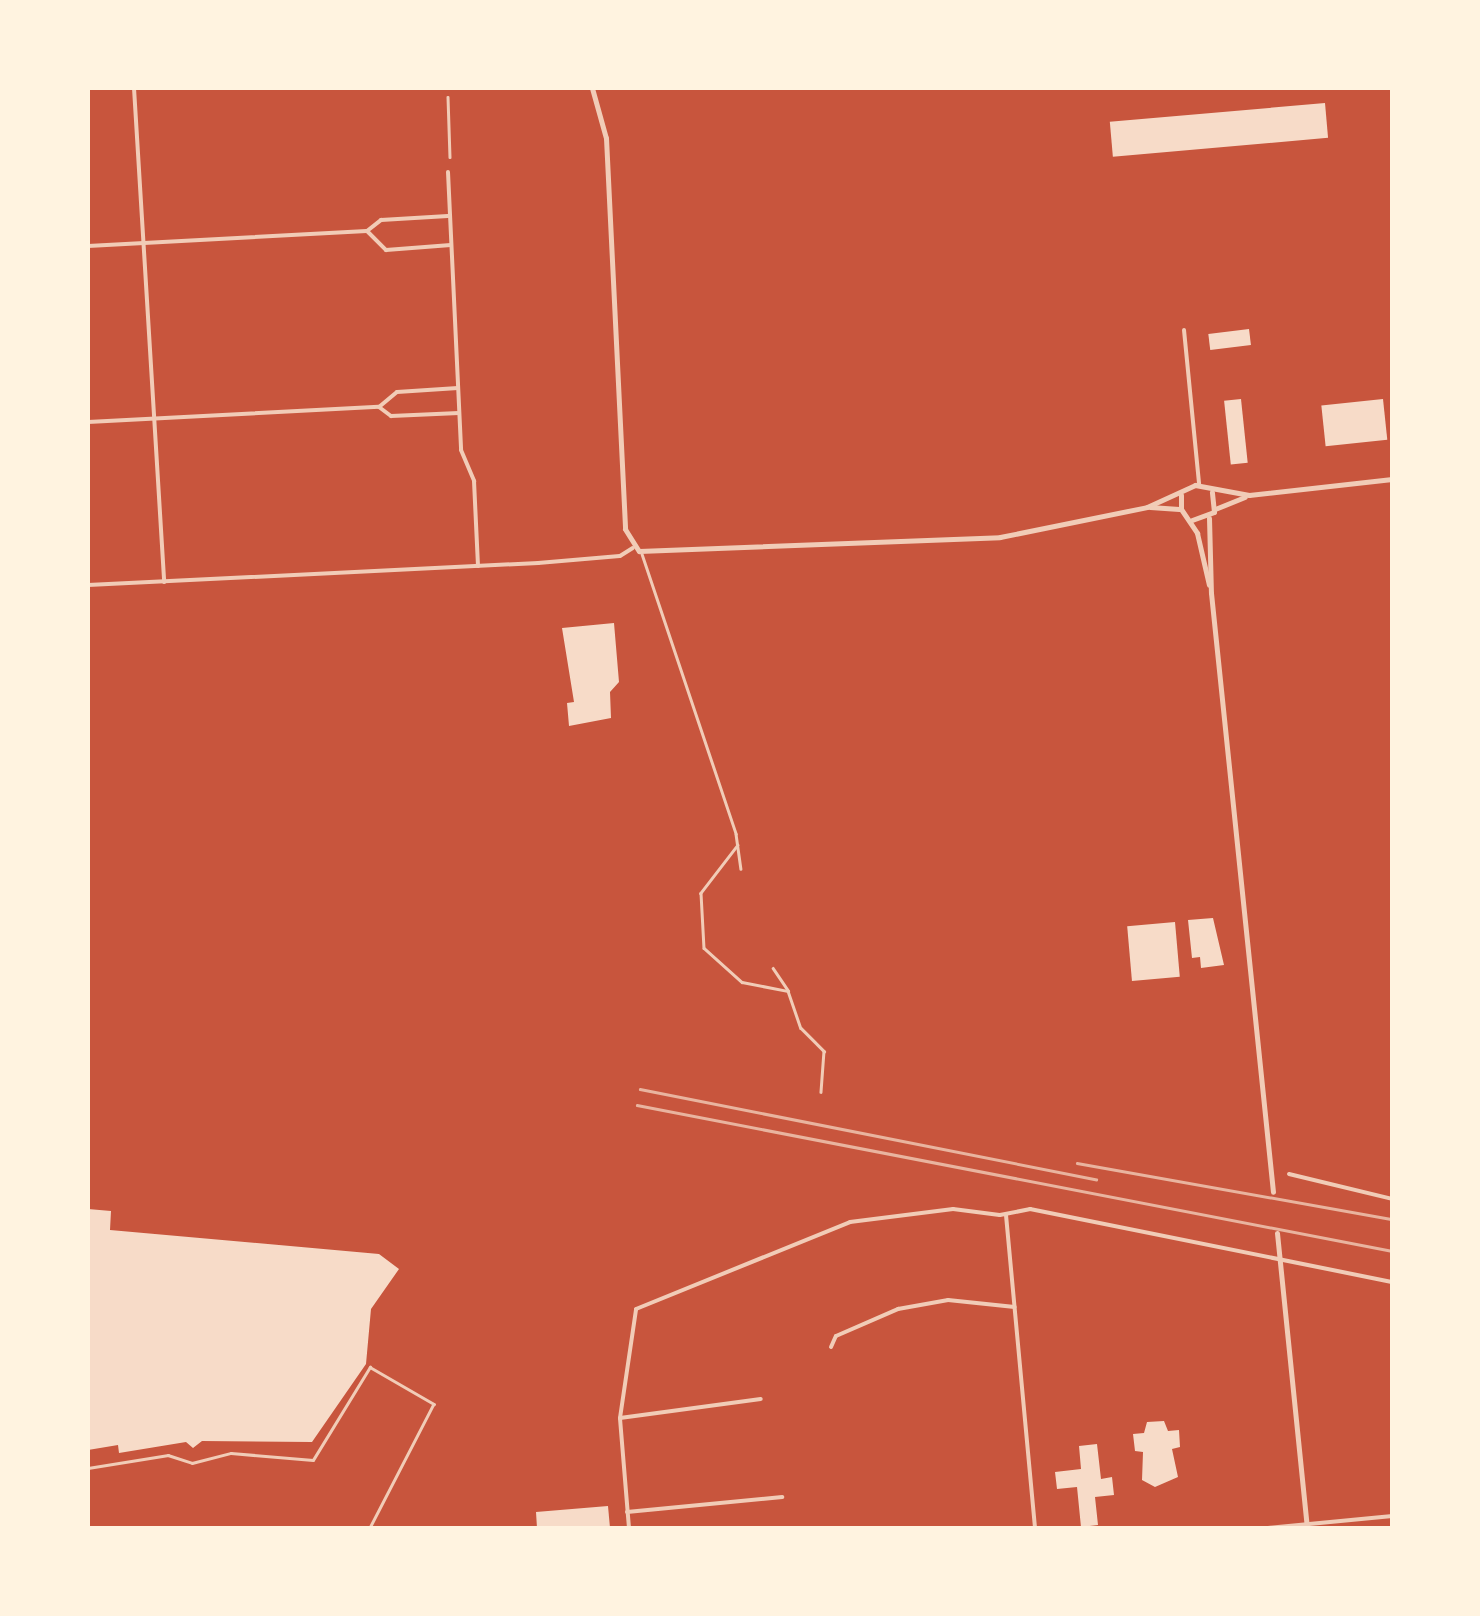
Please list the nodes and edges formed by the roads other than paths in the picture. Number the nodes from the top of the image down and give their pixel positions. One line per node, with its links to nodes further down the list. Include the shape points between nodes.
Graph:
1 (134, 88): 8 (street)
2 (592, 88): 27 (street, via 606,138 624,528)
3 (448, 97): 4 (street)
4 (450, 157)
5 (448, 172): 6 (street)
6 (450, 216): 7 (street, via 381,220); 10 (street)
7 (366, 231): 8 (street); 10 (street, via 386,250)
8 (144, 243): 9 (street); 15 (street)
9 (88, 246)
10 (451, 246): 12 (street)
11 (1184, 330): 18 (street)
12 (458, 388): 13 (street, via 396,392); 14 (street)
13 (379, 407): 14 (street, via 391,416); 15 (street)
14 (459, 414): 29 (street, via 461,450 474,481)
15 (154, 418): 16 (street); 30 (street)
16 (88, 422)
17 (1392, 479): 20 (street)
18 (1199, 485): 19 (street); 21 (street)
19 (1212, 492): 20 (street); 24 (street)
20 (1249, 494): 24 (street)
21 (1182, 495): 22 (street); 23 (street)
22 (1148, 507): 23 (street); 28 (street, via 1000,537)
23 (1180, 509): 26 (street)
24 (1215, 509): 25 (street)
25 (1209, 518): 26 (street); 32 (street)
26 (1189, 519): 32 (street)
27 (633, 548): 28 (street); 29 (street, via 620,556)
28 (642, 552): 33 (street)
29 (478, 566): 30 (street)
30 (164, 582): 31 (street)
31 (88, 586)
32 (1211, 593): 39 (street)
33 (738, 843): 34 (street); 36 (street, via 701,893 704,948 742,982)
34 (740, 869)
35 (773, 969): 36 (street)
36 (788, 991): 37 (street, via 800,1028 825,1054)
37 (822, 1092)
38 (1289, 1174): 40 (street)
39 (1272, 1192)
40 (1392, 1199)
41 (1006, 1215): 43 (street, via 1034,1210); 44 (street); 47 (street, via 958,1209 856,1220 644,1301 632,1317)
42 (1277, 1233): 52 (street)
43 (1392, 1282)
44 (1014, 1307): 45 (street, via 948,1300 898,1309 836,1336); 55 (street)
45 (830, 1348)
46 (760, 1399): 47 (street)
47 (620, 1418): 50 (street)
48 (88, 1468): 53 (street, via 168,1454 190,1462 228,1452 313,1460 370,1367 434,1404)
49 (782, 1497): 50 (street)
50 (628, 1512): 54 (street)
51 (1392, 1516): 52 (street)
52 (1307, 1526): 56 (street)
53 (370, 1528)
54 (629, 1528)
55 (1034, 1528)
56 (1268, 1528)

